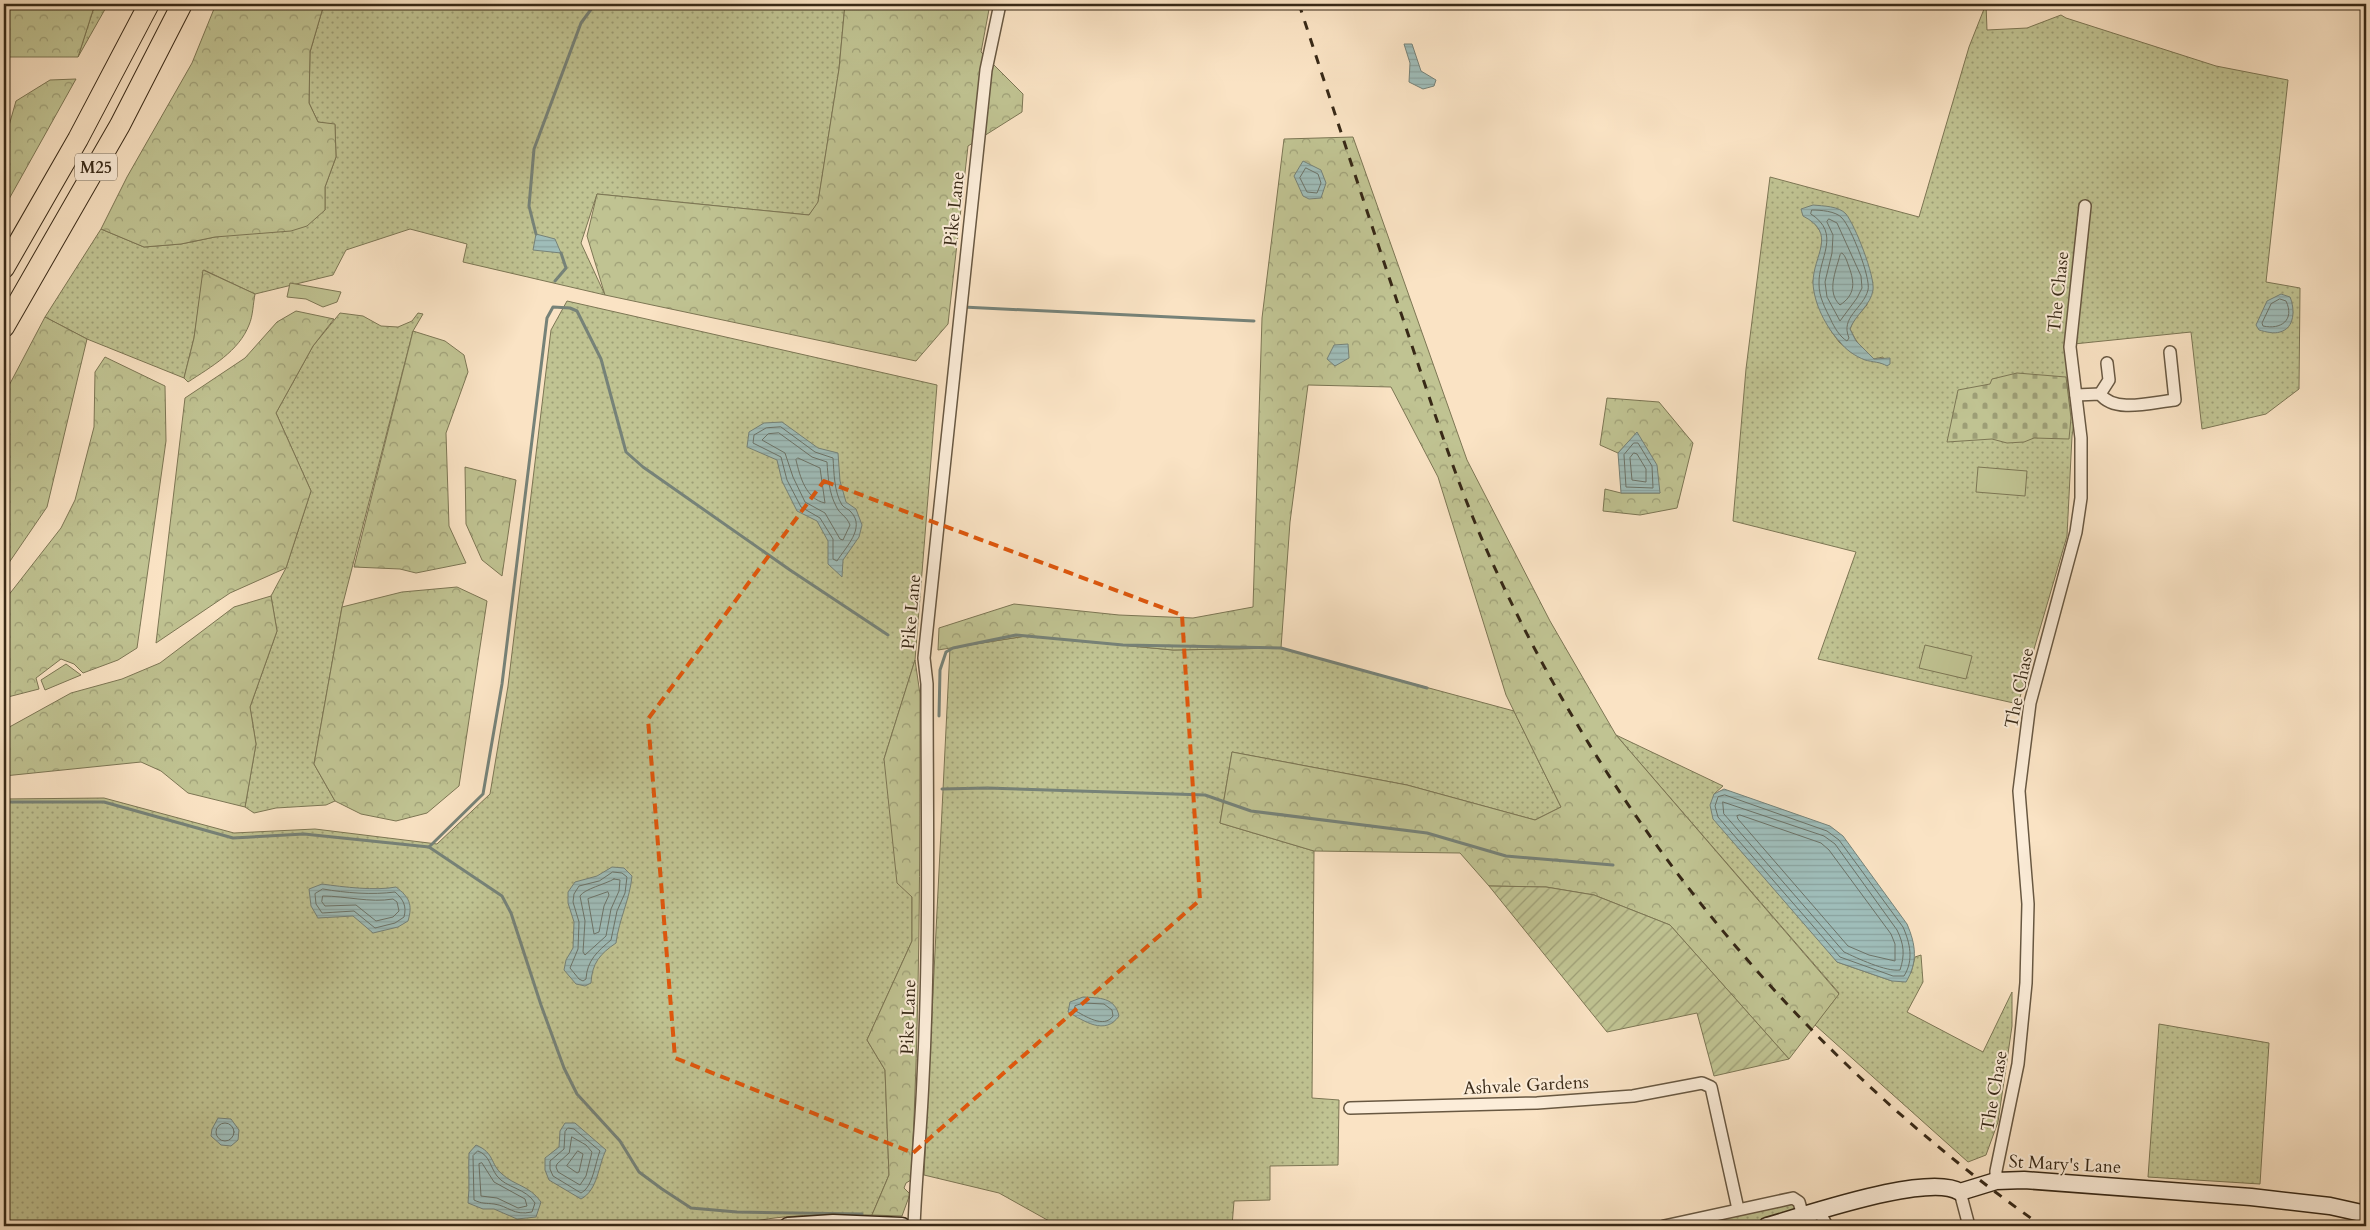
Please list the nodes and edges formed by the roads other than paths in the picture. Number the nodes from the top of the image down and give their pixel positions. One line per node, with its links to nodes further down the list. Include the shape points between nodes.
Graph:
1 (149, 4): 5 (highway, M25, via 78,139)
2 (182, 4): 6 (highway, M25, via 111,141)
3 (1000, 4): 19 (street, Pike Lane, via 986,70 924,658 927,684 927,944)
4 (2085, 206): 10 (street, The Chase, via 2070,347)
5 (4, 268)
6 (4, 327)
7 (2170, 352): 9 (street, via 2175,400 2118,405 2106,401)
8 (2107, 363): 9 (street, via 2109,380)
9 (2100, 394): 10 (street)
10 (2076, 395): 12 (street, The Chase, via 2081,438 2076,532 2030,703 2018,791 2028,904 2026,983 2018,1064)
11 (1350, 1108): 14 (street, Ashvale Gardens, via 1537,1103 1633,1096 1702,1083 1711,1087)
12 (1996, 1181): 13 (main road, St Mary's Lane); 15 (main road, St Mary's Lane, via 2042,1181 2251,1197 2330,1206)
13 (1960, 1192): 16 (main road, St Mary's Lane, via 1945,1187 1902,1190); 22 (street)
14 (1738, 1209): 16 (street, via 1792,1198); 20 (street)
15 (2366, 1214)
16 (1819, 1221): 21 (main road, St Mary's Lane)
17 (788, 1226): 18 (main road, via 833,1222)
18 (902, 1226)
19 (914, 1226)
20 (1664, 1226)
21 (1767, 1226)
22 (1969, 1226)

